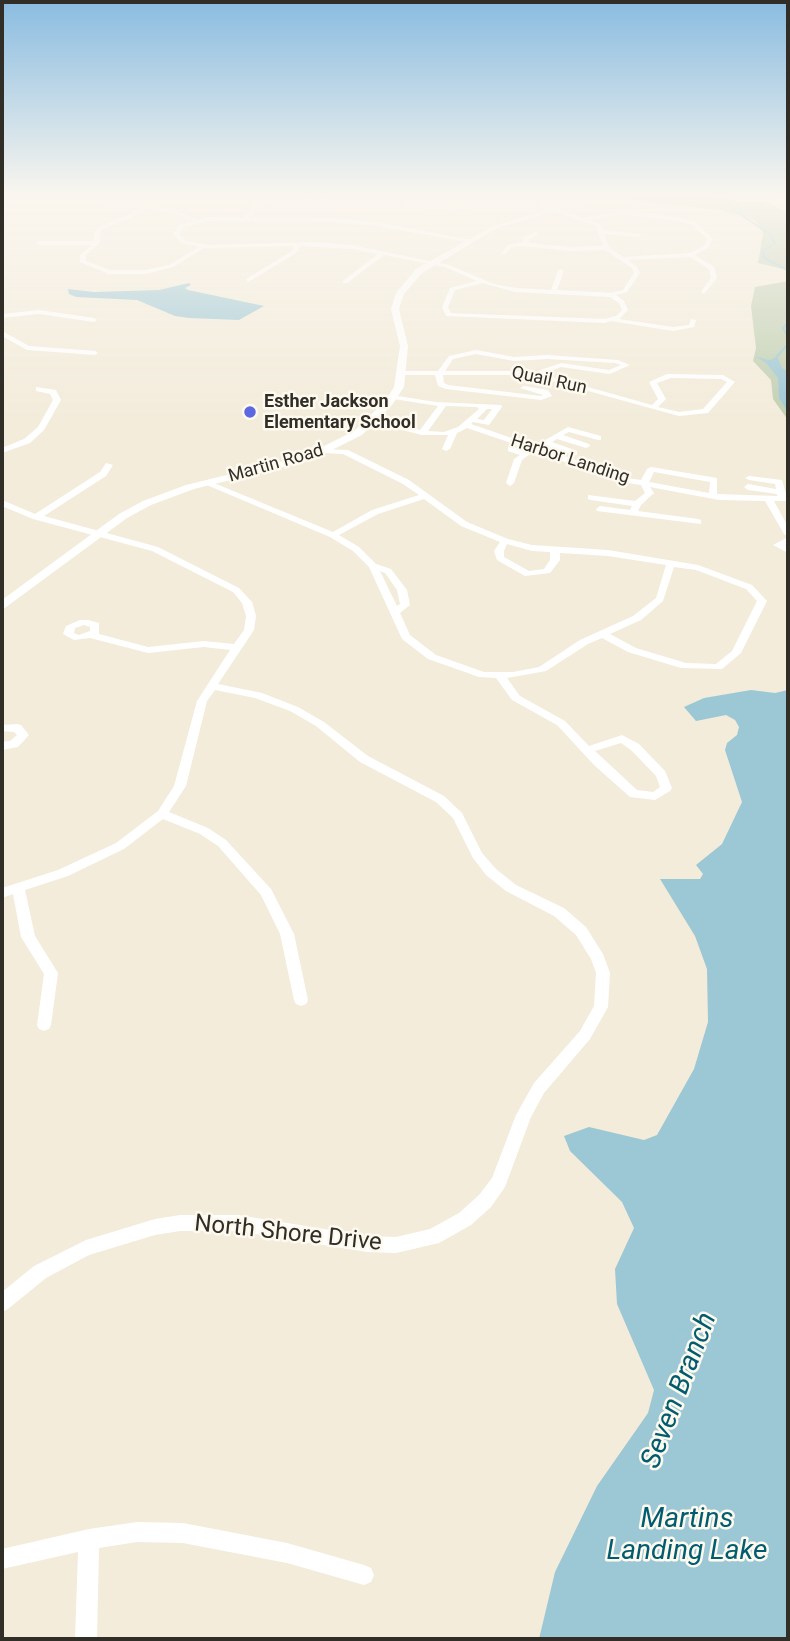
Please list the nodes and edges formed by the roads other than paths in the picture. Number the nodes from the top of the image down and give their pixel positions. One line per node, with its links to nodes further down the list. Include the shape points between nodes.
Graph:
1 (561, 271): 13 (street)
2 (111, 272): 3 (street)
3 (134, 272)
4 (263, 272): 10 (street)
5 (359, 272): 12 (street)
6 (420, 272): 22 (street, Martin Road, via 396,302 404,346)
7 (465, 272): 11 (street)
8 (636, 272): 15 (street, via 625,291)
9 (713, 272): 14 (street, via 714,278)
10 (248, 281)
11 (482, 281): 13 (street, via 506,289); 18 (street, via 452,289 445,307 448,315)
12 (345, 282)
13 (552, 292): 15 (street)
14 (704, 292)
15 (611, 295): 18 (street, via 625,307)
16 (2, 316): 17 (street, via 39,312)
17 (94, 320)
18 (614, 320): 19 (street, via 673,330 692,326)
19 (693, 320)
20 (2, 333): 21 (street, via 27,348)
21 (96, 353)
22 (402, 373): 24 (street, Quail Run); 27 (street, Martin Road)
23 (523, 373): 24 (street, Quail Run); 25 (street, Quail Run)
24 (439, 375): 25 (street, via 446,387 522,391); 25 (street, via 447,360 471,353 626,365 610,372 561,365)
25 (538, 375): 30 (street, Quail Run)
26 (40, 389): 43 (street, via 53,392 57,400 41,428 27,441)
27 (394, 397): 28 (street); 31 (street, Martin Road)
28 (443, 404): 29 (street); 35 (street)
29 (483, 407): 32 (street); 32 (street, via 498,407 486,423)
30 (653, 408): 30 (street, Quail Run, via 662,399 652,385 657,379 718,377 731,382 700,413)
31 (373, 420): 35 (street); 39 (street, Martin Road)
32 (470, 423): 33 (street, Harbor Landing); 34 (street)
33 (478, 429): 42 (street, Harbor Landing); 46 (street, via 475,435)
34 (453, 432): 35 (street); 41 (street)
35 (422, 433)
36 (557, 436): 37 (street, via 568,429); 38 (street); 40 (street)
37 (598, 438)
38 (546, 443): 42 (street); 45 (street)
39 (340, 444): 44 (street, Martin Road); 47 (street)
40 (586, 446)
41 (446, 449)
42 (535, 449): 46 (street); 50 (street, Harbor Landing)
43 (2, 451)
44 (327, 451): 47 (street, via 345,452); 49 (street, Martin Road)
45 (573, 453)
46 (526, 454): 52 (street, via 518,459)
47 (365, 461): 54 (street)
48 (109, 466): 63 (street)
49 (233, 477): 51 (street, Martin Road); 57 (street)
50 (646, 481): 59 (street, Harbor Landing); 62 (street, via 650,493)
51 (206, 483): 57 (street); 65 (street, Martin Road, via 147,503)
52 (510, 483)
53 (749, 483): 56 (street)
54 (425, 496): 67 (street, via 375,512); 69 (street, via 464,524)
55 (591, 497): 62 (street)
56 (783, 497): 59 (street)
57 (244, 498): 67 (street)
58 (2, 503): 63 (street)
59 (771, 503): 60 (street); 66 (street)
60 (744, 505)
61 (600, 509): 62 (street)
62 (635, 509): 64 (street)
63 (36, 517): 65 (street)
64 (698, 522)
65 (100, 533): 74 (street, Martin Road); 78 (street, via 155,549 236,590 247,602 251,616)
66 (788, 534)
67 (333, 535): 73 (street)
68 (788, 540): 70 (street, via 778,545)
69 (505, 541): 71 (street); 71 (street, via 500,558 528,574 547,571)
70 (788, 550)
71 (555, 551): 72 (street)
72 (671, 563): 76 (street, via 655,606); 76 (street, via 721,574 759,595 760,608 736,653 718,667 694,668 632,650)
73 (373, 566): 75 (street); 75 (street, via 388,571 402,590 405,605)
74 (2, 606)
75 (394, 613): 79 (street, via 406,636 432,657 467,672)
76 (603, 634): 79 (street, via 542,668)
77 (91, 635): 78 (street, via 148,650 204,644)
78 (238, 648): 80 (street)
79 (500, 676): 83 (street, via 516,698 561,723)
80 (211, 686): 84 (street, via 195,717 180,786); 89 (street, North Shore Drive, via 258,695 294,709 364,759 440,799 458,816 491,872 582,931 603,973 601,1007 586,1035 539,1088 499,1182 466,1219 433,1237 396,1245 368,1244 238,1223 180,1223 86,1248 40,1272)
81 (2, 728): 82 (street, via 17,728 23,735 14,744)
82 (2, 746)
83 (587, 750): 83 (street, via 634,794 654,796 666,788 661,774 622,739)
84 (162, 814): 85 (street, via 120,846); 87 (street, via 187,822 222,843 266,892 287,933)
85 (18, 889): 86 (street); 88 (street, via 27,937 51,973)
86 (2, 893)
87 (301, 1000)
88 (44, 1025)
89 (2, 1303)
90 (89, 1539): 91 (street); 92 (street, via 137,1532 183,1533 287,1553); 93 (street)
91 (2, 1559)
92 (364, 1575)
93 (86, 1639)

